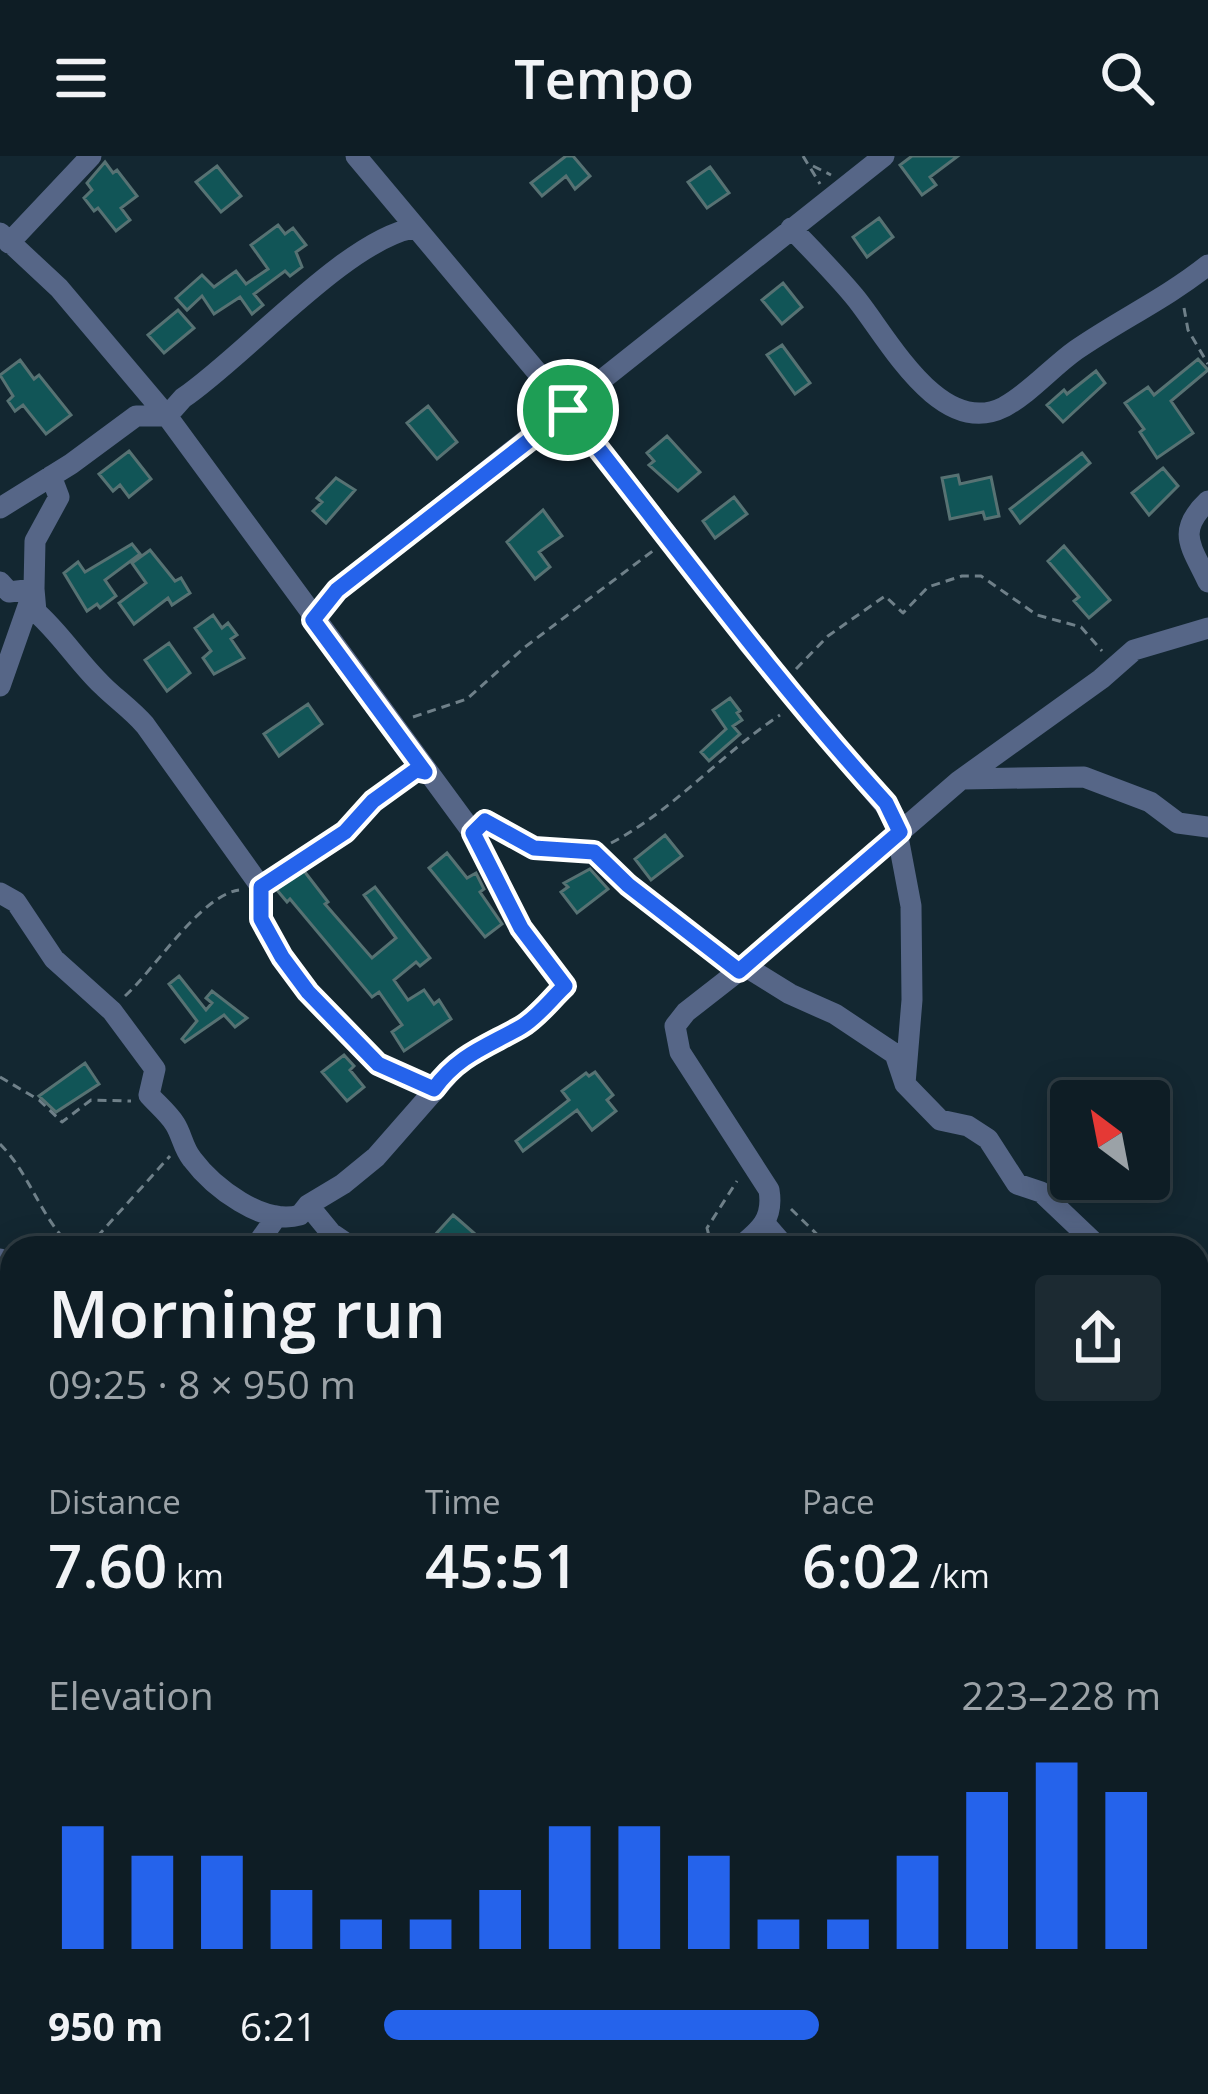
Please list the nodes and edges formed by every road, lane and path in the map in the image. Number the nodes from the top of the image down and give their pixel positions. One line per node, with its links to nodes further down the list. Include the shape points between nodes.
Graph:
1 (91, 156): 8 (street)
2 (803, 156): 5 (path)
3 (884, 156): 5 (street)
4 (361, 158): 6 (street)
5 (825, 203): 7 (street)
6 (414, 228): 12 (street); 13 (street, via 352,258)
7 (791, 228): 10 (street, via 921,383 977,413 1003,408 1077,349); 12 (street)
8 (4, 238): 13 (street, via 59,288)
9 (1208, 265): 10 (street)
10 (1185, 283): 11 (path, via 1188,331)
11 (1208, 364)
12 (568, 410): 17 (street); 21 (street, via 337,590)
13 (167, 416): 14 (street, via 136,416); 21 (street)
14 (51, 476): 16 (street); 20 (street, via 58,497 35,542)
15 (1208, 501): 19 (street, via 1187,534)
16 (0, 508)
17 (670, 538): 25 (street); 26 (path, via 467,699)
18 (0, 582): 20 (street, via 9,592)
19 (1208, 582)
20 (34, 589): 24 (street); 33 (street, via 36,612 137,716)
21 (313, 620): 26 (street)
22 (1208, 628): 23 (street, via 1134,650)
23 (1115, 668): 25 (path, via 1082,627 1037,615 993,581 968,575 928,587 903,613 885,596 828,636 796,666); 28 (street)
24 (0, 686)
25 (800, 702): 30 (street, via 886,803); 32 (path, via 643,826)
26 (392, 724): 27 (street)
27 (425, 772): 31 (street); 33 (path, via 416,770 345,832)
28 (963, 779): 29 (street, via 1084,777 1150,802 1178,823); 30 (street)
29 (1208, 826)
30 (900, 832): 35 (street); 38 (street, via 911,906)
31 (473, 833): 32 (street, via 488,821 534,848); 39 (street, via 521,928 565,986 523,1026 462,1059)
32 (594, 852): 35 (street)
33 (261, 887): 36 (path, via 214,901); 39 (street, via 261,919 308,992 378,1064)
34 (0, 893): 36 (street, via 16,902 54,959)
35 (742, 969): 38 (street, via 895,1054); 45 (street, via 675,1026 680,1052 769,1190)
36 (111, 1010): 40 (street, via 155,1070)
37 (0, 1077): 40 (path, via 62,1121 91,1100 153,1102)
38 (905, 1084): 52 (street, via 940,1120 988,1139 1017,1184 1041,1192)
39 (434, 1089): 43 (street, via 364,1168)
40 (148, 1095): 42 (street, via 176,1125)
41 (0, 1144): 46 (path)
42 (181, 1144): 44 (street, via 238,1200); 47 (path)
43 (308, 1205): 44 (street, via 300,1215); 49 (street)
44 (277, 1216): 48 (street)
45 (766, 1225): 50 (street); 51 (street)
46 (62, 1236)
47 (98, 1236)
48 (263, 1236)
49 (335, 1236)
50 (753, 1236)
51 (776, 1236)
52 (1087, 1236)

